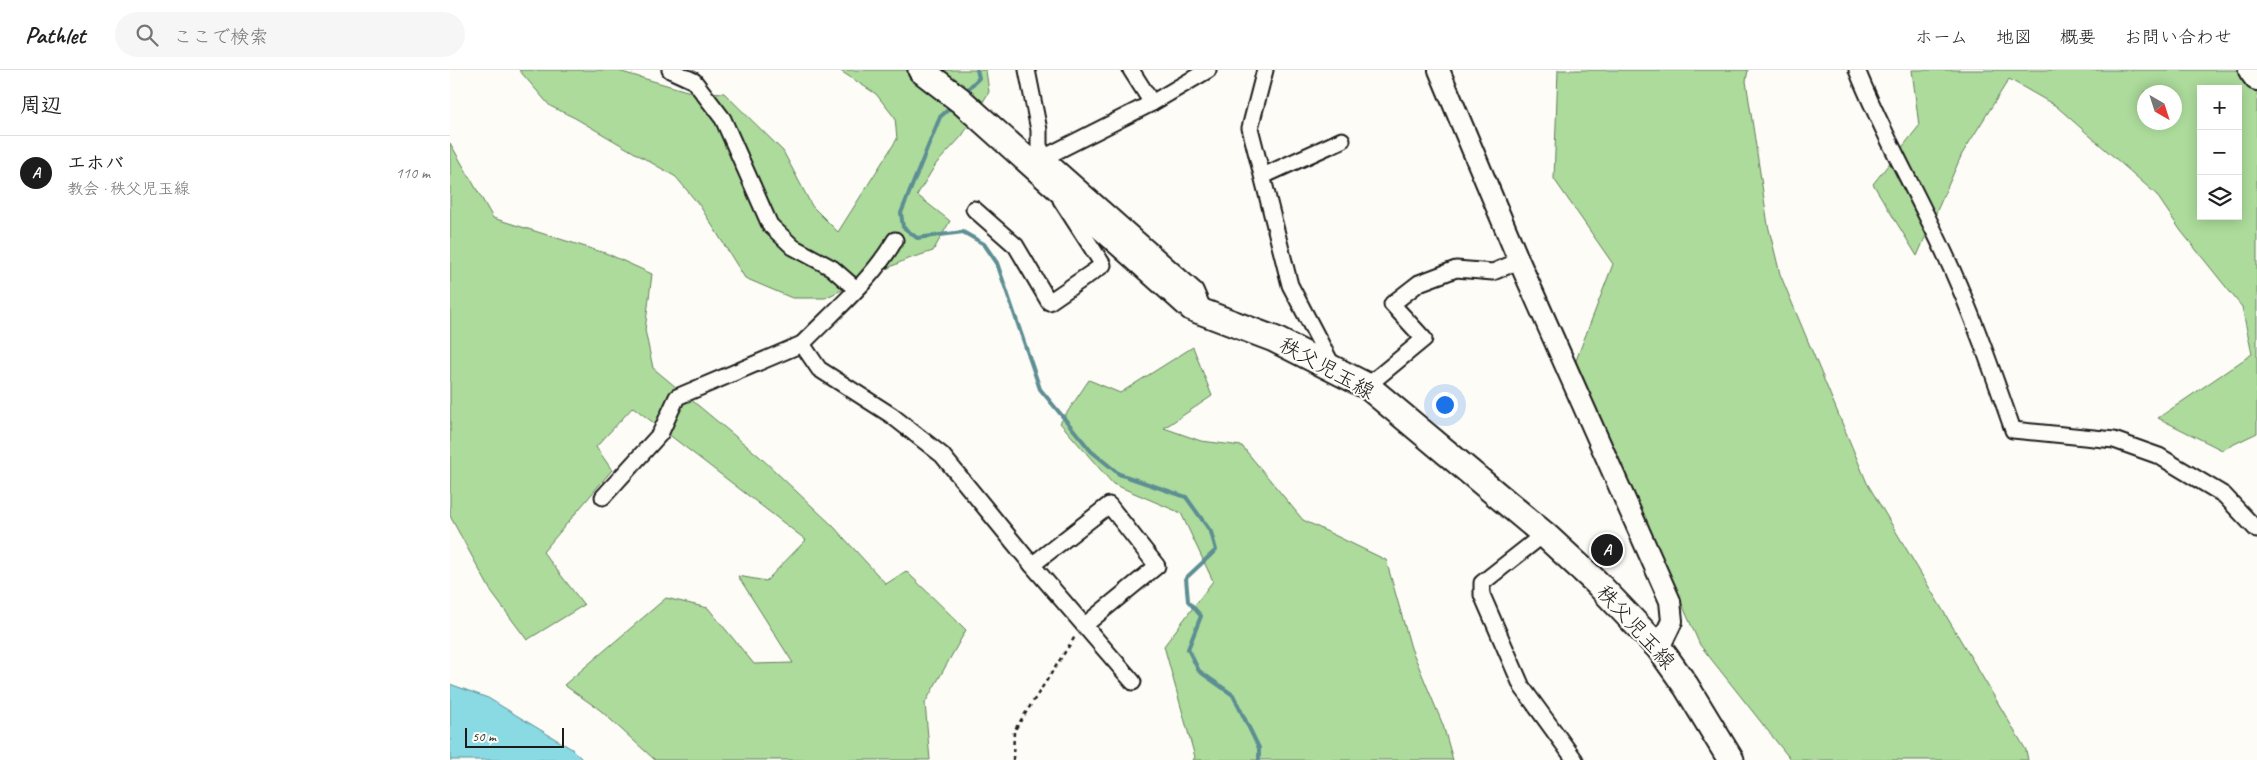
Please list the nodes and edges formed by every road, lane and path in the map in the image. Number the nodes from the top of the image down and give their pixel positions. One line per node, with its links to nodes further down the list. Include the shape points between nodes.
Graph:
1 (670, 70): 18 (street, via 694,81 723,119 770,225 793,247 832,268)
2 (921, 70): 13 (main road, 秩父児玉線)
3 (1027, 70): 13 (street)
4 (1131, 70): 11 (street)
5 (1208, 70): 11 (street)
6 (1265, 70): 14 (street, via 1250,128)
7 (1439, 70): 17 (street)
8 (1857, 70): 23 (street, via 1972,314 2013,430 2114,440 2158,456 2224,495)
9 (2252, 70): 10 (highway)
10 (2257, 77)
11 (1152, 103): 13 (street)
12 (1342, 140): 14 (street)
13 (1047, 168): 15 (street, via 1103,265 1049,302 1016,246); 20 (main road, 秩父児玉線, via 1192,308 1274,339)
14 (1263, 176): 20 (street, via 1290,285)
15 (974, 209)
16 (895, 240): 18 (street, via 886,256)
17 (1519, 261): 21 (street, via 1493,272 1456,269 1419,283 1392,304 1424,339); 28 (street, via 1670,601 1672,621)
18 (856, 289): 19 (street)
19 (802, 344): 22 (street, via 677,397 660,434); 25 (street, via 819,369 891,415 942,455)
20 (1333, 367): 21 (main road, 秩父児玉線)
21 (1367, 386): 24 (main road, 秩父児玉線)
22 (603, 497)
23 (2257, 530)
24 (1544, 534): 28 (main road, 秩父児玉線, via 1596,582); 31 (street, via 1482,583 1482,595 1522,687)
25 (1032, 565): 26 (street); 27 (street, via 1109,505 1157,566)
26 (1073, 613): 27 (street); 30 (path, via 1077,634 1014,731)
27 (1085, 625): 29 (street)
28 (1659, 648): 32 (main road, 秩父児玉線)
29 (1133, 682)
30 (1013, 760)
31 (1575, 760)
32 (1731, 760)

